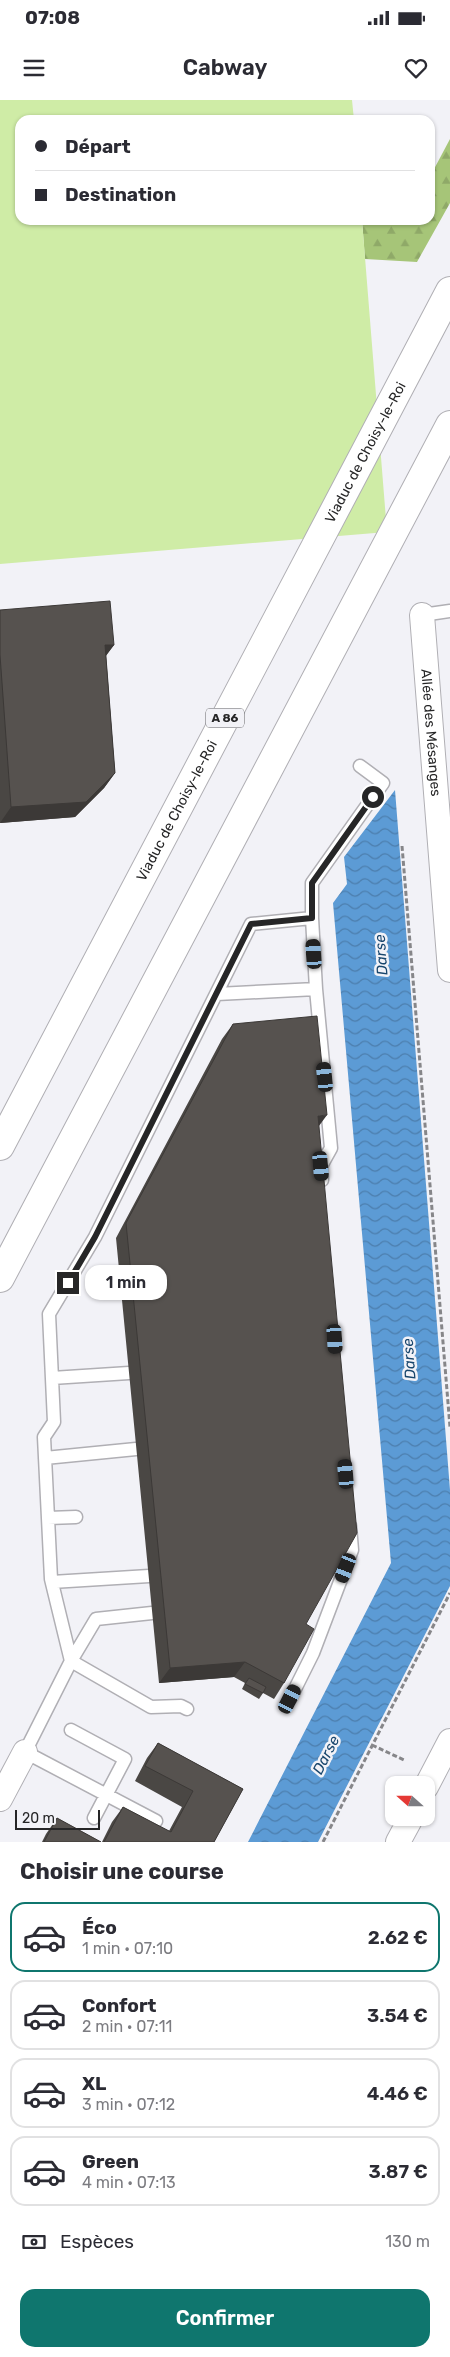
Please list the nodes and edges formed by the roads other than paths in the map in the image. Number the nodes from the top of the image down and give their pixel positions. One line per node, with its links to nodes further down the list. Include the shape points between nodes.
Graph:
1 (450, 291): 10 (highway, Viaduc de Choisy-le-Roi / A 86)
2 (450, 425): 12 (highway)
3 (450, 611): 4 (lane)
4 (422, 615): 7 (street, Allée des Mésanges)
5 (360, 766): 6 (lane, via 383,783 312,883)
6 (312, 918): 8 (lane); 9 (lane, via 251,924)
7 (450, 970)
8 (316, 989): 9 (lane); 11 (lane, via 331,1148 321,1166)
9 (217, 994): 14 (lane, via 95,1237 49,1314)
10 (0, 1146)
11 (323, 1196)
12 (0, 1278)
13 (129, 1373): 14 (lane)
14 (52, 1378): 16 (lane, via 54,1422 44,1437)
15 (136, 1449): 16 (lane)
16 (45, 1458): 19 (lane)
17 (349, 1511): 24 (lane, via 352,1550 313,1653)
18 (76, 1517): 19 (lane)
19 (48, 1518): 21 (lane)
20 (149, 1576): 21 (lane)
21 (52, 1582): 23 (lane)
22 (152, 1614): 23 (lane, via 96,1619)
23 (71, 1661): 25 (lane, via 151,1707); 28 (lane)
24 (290, 1699)
25 (187, 1708)
26 (71, 1730): 30 (lane, via 125,1759)
27 (450, 1741): 29 (street)
28 (25, 1752): 30 (lane); 31 (street)
29 (432, 1776)
30 (106, 1795): 32 (lane); 33 (lane)
31 (0, 1799)
32 (94, 1818)
33 (156, 1821)
34 (407, 1826): 35 (street)
35 (398, 1842)

